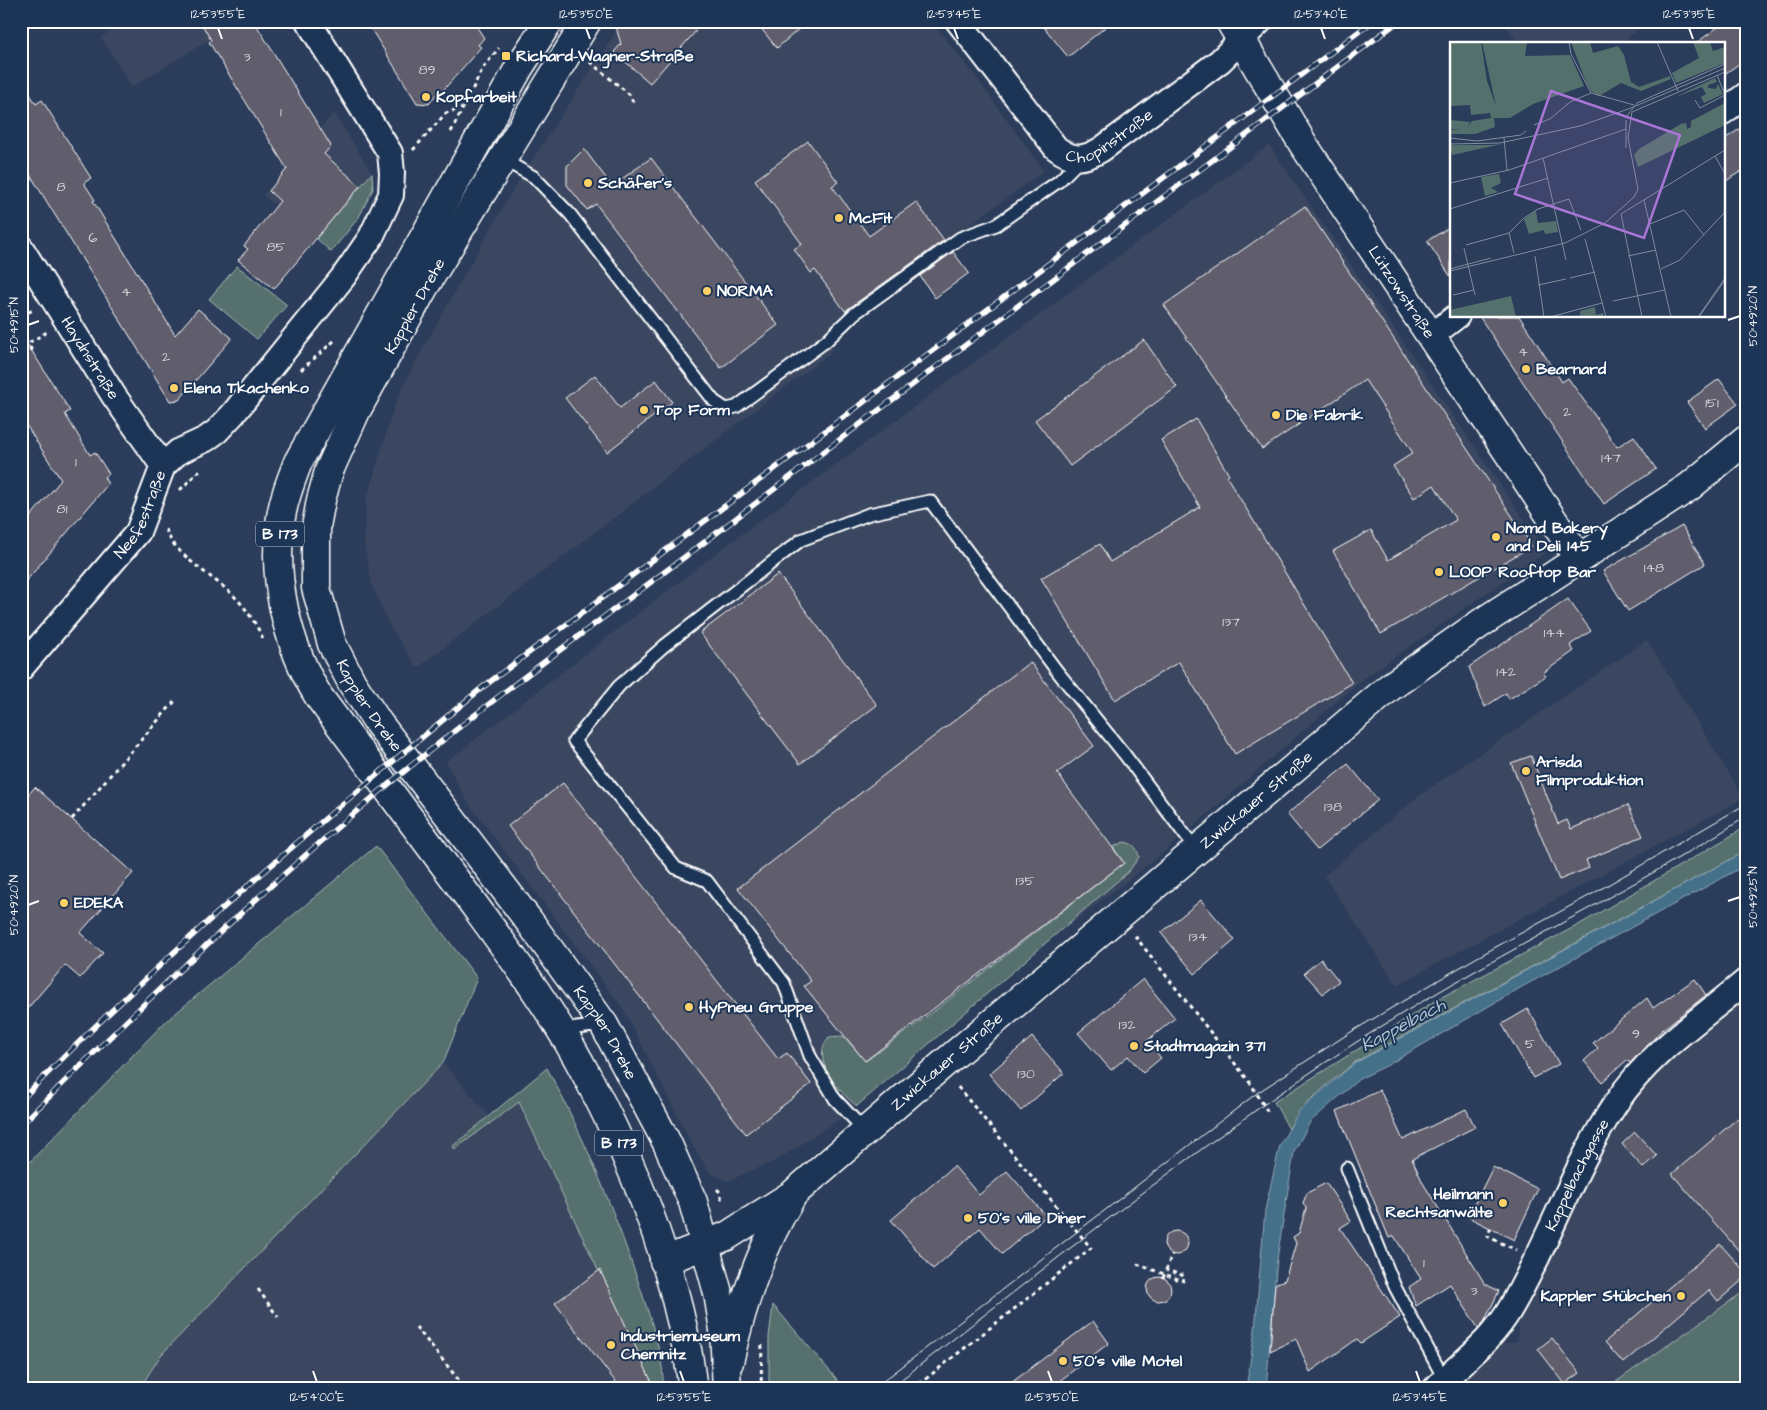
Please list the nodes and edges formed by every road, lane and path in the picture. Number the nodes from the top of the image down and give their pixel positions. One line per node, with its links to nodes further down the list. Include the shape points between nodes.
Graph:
1 (308, 21): 14 (street, via 390,153)
2 (549, 21): 30 (main road, Kappler Drehe / B 173, via 298,462 281,517 279,548 286,623 303,671 519,967)
3 (587, 21): 12 (main road, Kappler Drehe / B 173)
4 (958, 21): 13 (street, Chopinstraße, via 1056,148 1067,156)
5 (1260, 21): 6 (street)
6 (1236, 31): 13 (street, Chopinstraße, via 1220,61 1102,149); 18 (main road, Lützowstraße, via 1303,144)
7 (504, 42): 14 (path, via 483,68 462,107 446,113)
8 (587, 59): 10 (path, via 629,94)
9 (1746, 95): 11 (street)
10 (633, 102)
11 (1724, 111)
12 (502, 159): 13 (lane, via 534,177 570,214 714,401 726,409 736,407 826,341 854,314 960,238 996,225 1059,180); 29 (main road, Kappler Drehe / B 173, via 423,289 338,449 329,471 316,526 316,588 332,644 352,683 379,724)
13 (1081, 159)
14 (392, 173): 21 (street, Neefestraße, via 391,195 372,236 344,276 217,431 178,452)
15 (21, 248): 21 (street, Haydnstraße, via 114,396)
16 (1454, 318): 18 (street)
17 (40, 336): 19 (path, via 30,342 31,350)
18 (1432, 336): 22 (main road, Lützowstraße)
19 (21, 350)
20 (1746, 440): 22 (main road, Zwickauer Straße, via 1689,487)
21 (163, 466): 23 (street, Neefestraße, via 138,532)
22 (1579, 559): 26 (main road, Zwickauer Straße, via 1480,623 1390,687)
23 (21, 668)
24 (175, 701): 25 (path)
25 (72, 819)
26 (1197, 851): 27 (main road, Zwickauer Straße); 33 (lane, via 930,501 869,514 800,540 664,646 619,686 574,741 676,868 707,882 784,983 810,1056 835,1099)
27 (1119, 916): 31 (main road, Zwickauer Straße); 32 (path, via 1251,1084)
28 (1746, 981): 50 (street, Kappelbachgasse, via 1650,1062 1616,1102 1510,1310 1482,1347)
29 (604, 1025): 30 (lane); 38 (main road, Kappler Drehe / B 173, via 693,1202)
30 (560, 1030): 41 (main road, Kappler Drehe / B 173, via 587,1075 624,1152)
31 (941, 1066): 33 (main road, Zwickauer Straße); 54 (path, via 1091,1248)
32 (1269, 1114)
33 (866, 1132): 36 (main road, Zwickauer Straße)
34 (1346, 1168): 50 (lane, via 1394,1287)
35 (714, 1187): 38 (path, via 720,1192)
36 (793, 1194): 38 (main road, Zwickauer Straße); 49 (main road, Zwickauer Straße, via 761,1253 740,1315)
37 (1491, 1228): 39 (path, via 1487,1236)
38 (717, 1240): 41 (main road, Zwickauer Straße); 49 (main road, Kappler Drehe / B 173)
39 (1498, 1241)
40 (1172, 1254): 43 (path, bridge)
41 (664, 1261): 52 (main road, B 173, via 678,1307)
42 (1137, 1264): 43 (path, via 1183,1281 1185,1276)
43 (1166, 1270): 44 (path, bridge)
44 (1163, 1278)
45 (258, 1290): 46 (path)
46 (278, 1317)
47 (416, 1327): 51 (path)
48 (762, 1339): 53 (path)
49 (727, 1380)
50 (1440, 1384)
51 (466, 1389)
52 (693, 1389)
53 (761, 1389)
54 (913, 1389)

